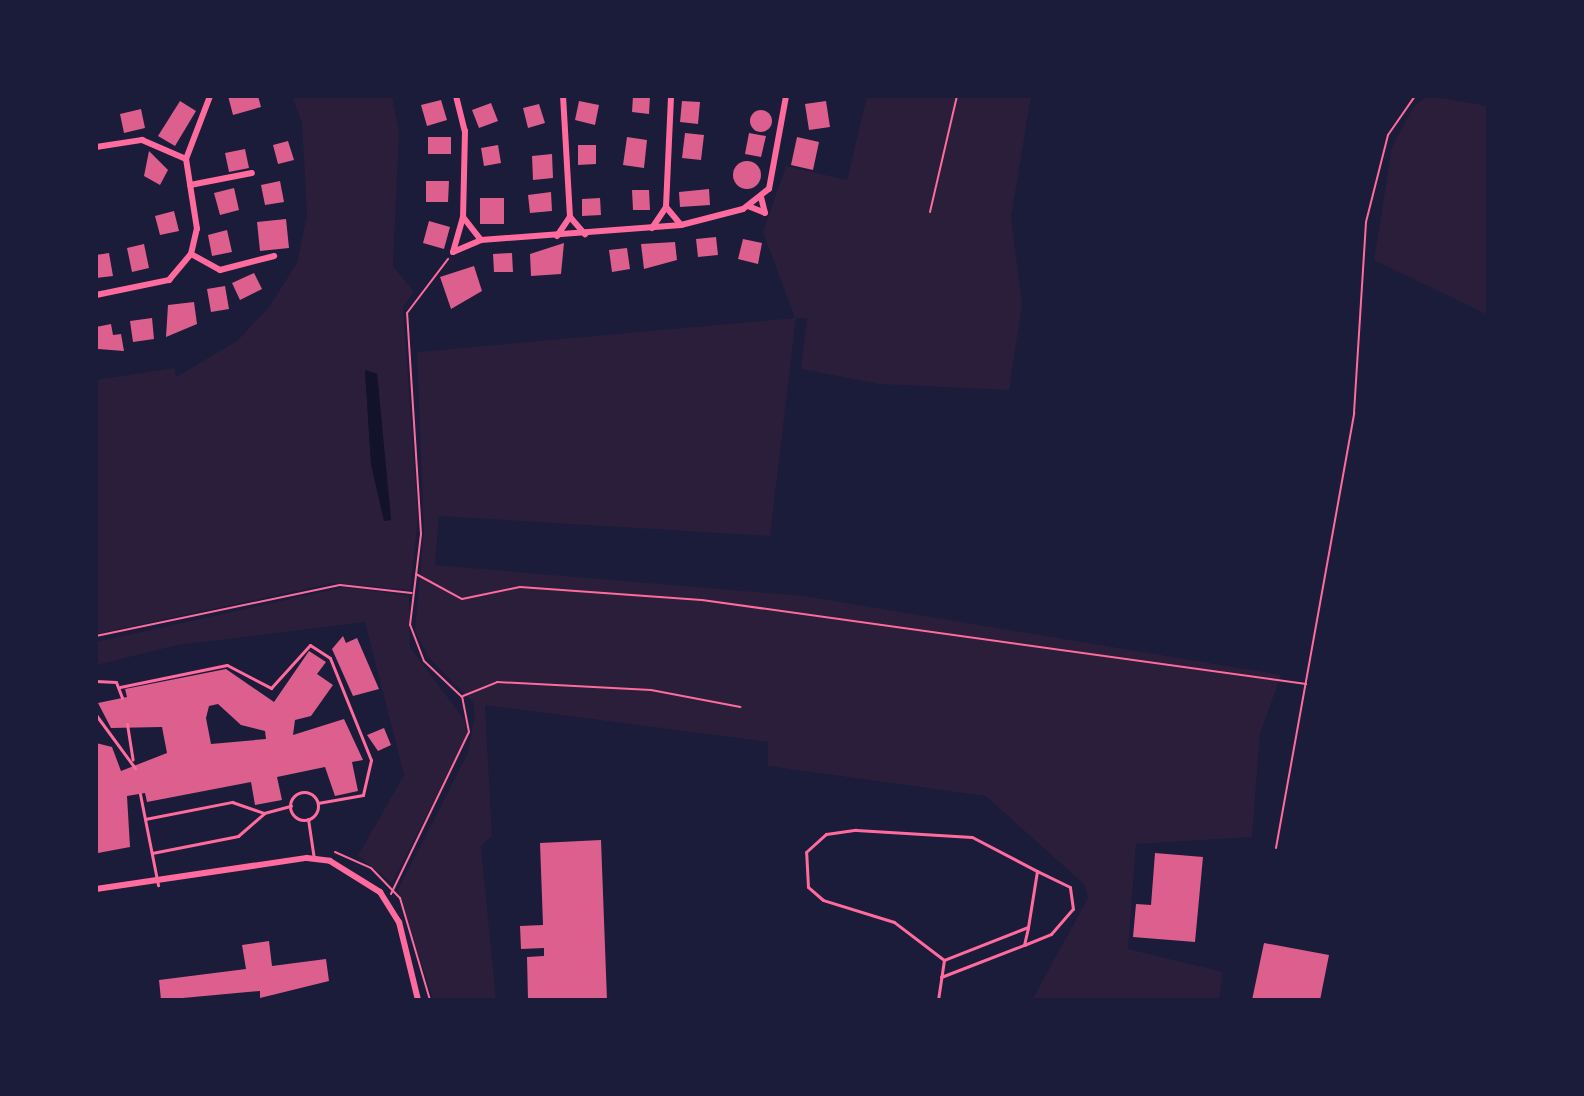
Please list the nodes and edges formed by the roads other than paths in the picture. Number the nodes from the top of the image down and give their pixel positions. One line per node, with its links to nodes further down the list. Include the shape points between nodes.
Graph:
1 (210, 96): 7 (street)
2 (456, 96): 13 (street, via 465,131)
3 (563, 96): 14 (street)
4 (671, 96): 11 (street)
5 (786, 96): 10 (street, via 769,189)
6 (96, 147): 7 (street, via 142,140)
7 (186, 159): 9 (street)
8 (252, 173): 9 (street)
9 (190, 185): 20 (street, via 197,229)
10 (761, 197): 12 (street); 12 (street, via 765,213)
11 (666, 207): 15 (street); 16 (street)
12 (746, 207): 15 (street)
13 (463, 217): 19 (street); 19 (street, via 453,252)
14 (570, 217): 17 (street); 18 (street)
15 (681, 225): 16 (street)
16 (652, 228): 17 (street)
17 (585, 234): 18 (street)
18 (557, 236): 19 (street)
19 (481, 240)
20 (191, 254): 21 (street, via 220,270); 22 (street, via 169,280)
21 (274, 256)
22 (96, 295)
23 (96, 681): 24 (lane)
24 (120, 687): 25 (lane); 31 (lane, via 227,665 271,688 310,645 330,658 371,760 363,795)
25 (122, 698)
26 (96, 715): 28 (lane)
27 (127, 724): 28 (lane)
28 (133, 761): 29 (lane)
29 (135, 768)
30 (140, 794): 34 (lane)
31 (318, 803): 32 (lane, via 304,792); 35 (lane)
32 (291, 806): 33 (lane); 35 (lane)
33 (264, 813): 34 (lane, via 232,802); 36 (lane, via 238,836)
34 (145, 819): 36 (lane)
35 (308, 819): 37 (lane)
36 (152, 853): 39 (lane)
37 (314, 859): 39 (street); 45 (street, via 358,872 380,892 399,922)
38 (1037, 871): 41 (lane); 42 (lane, via 1070,887 1073,909 1051,934); 43 (lane, via 972,837 856,830 816,840 801,868 808,887 823,900 894,922)
39 (158, 885): 40 (street)
40 (96, 889)
41 (1028, 927): 42 (lane); 43 (lane)
42 (1024, 945): 44 (lane)
43 (944, 960): 44 (lane)
44 (941, 977): 46 (lane)
45 (418, 1000)
46 (938, 1000)

